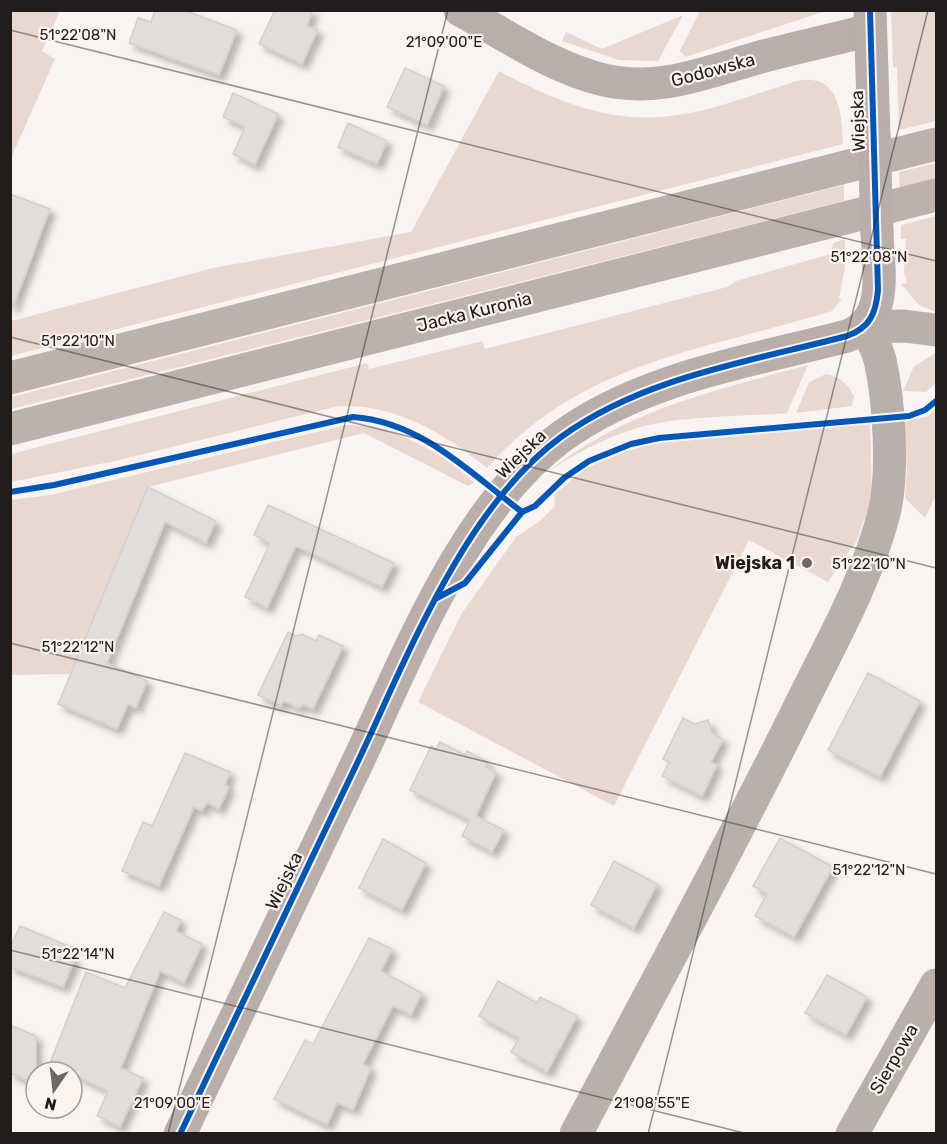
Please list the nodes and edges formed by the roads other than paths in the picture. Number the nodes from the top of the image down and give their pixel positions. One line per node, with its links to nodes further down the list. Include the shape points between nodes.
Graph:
1 (460, 10): 2 (street, Godowska, via 561,65 604,80 635,85 674,83)
2 (870, 20): 5 (street, Wiejska, bridge, via 877,301)
3 (936, 144): 7 (main road)
4 (936, 195): 8 (main road, Jacka Kuronia)
5 (865, 327): 6 (street); 10 (street, Wiejska, via 847,336 639,394 564,435 540,453 500,495 436,598); 11 (street, via 881,370 890,475 885,512 874,547 777,752)
6 (936, 330)
7 (10, 378)
8 (10, 429)
9 (936, 985): 12 (street, Sierpowa)
10 (180, 1134)
11 (576, 1134)
12 (852, 1134)

